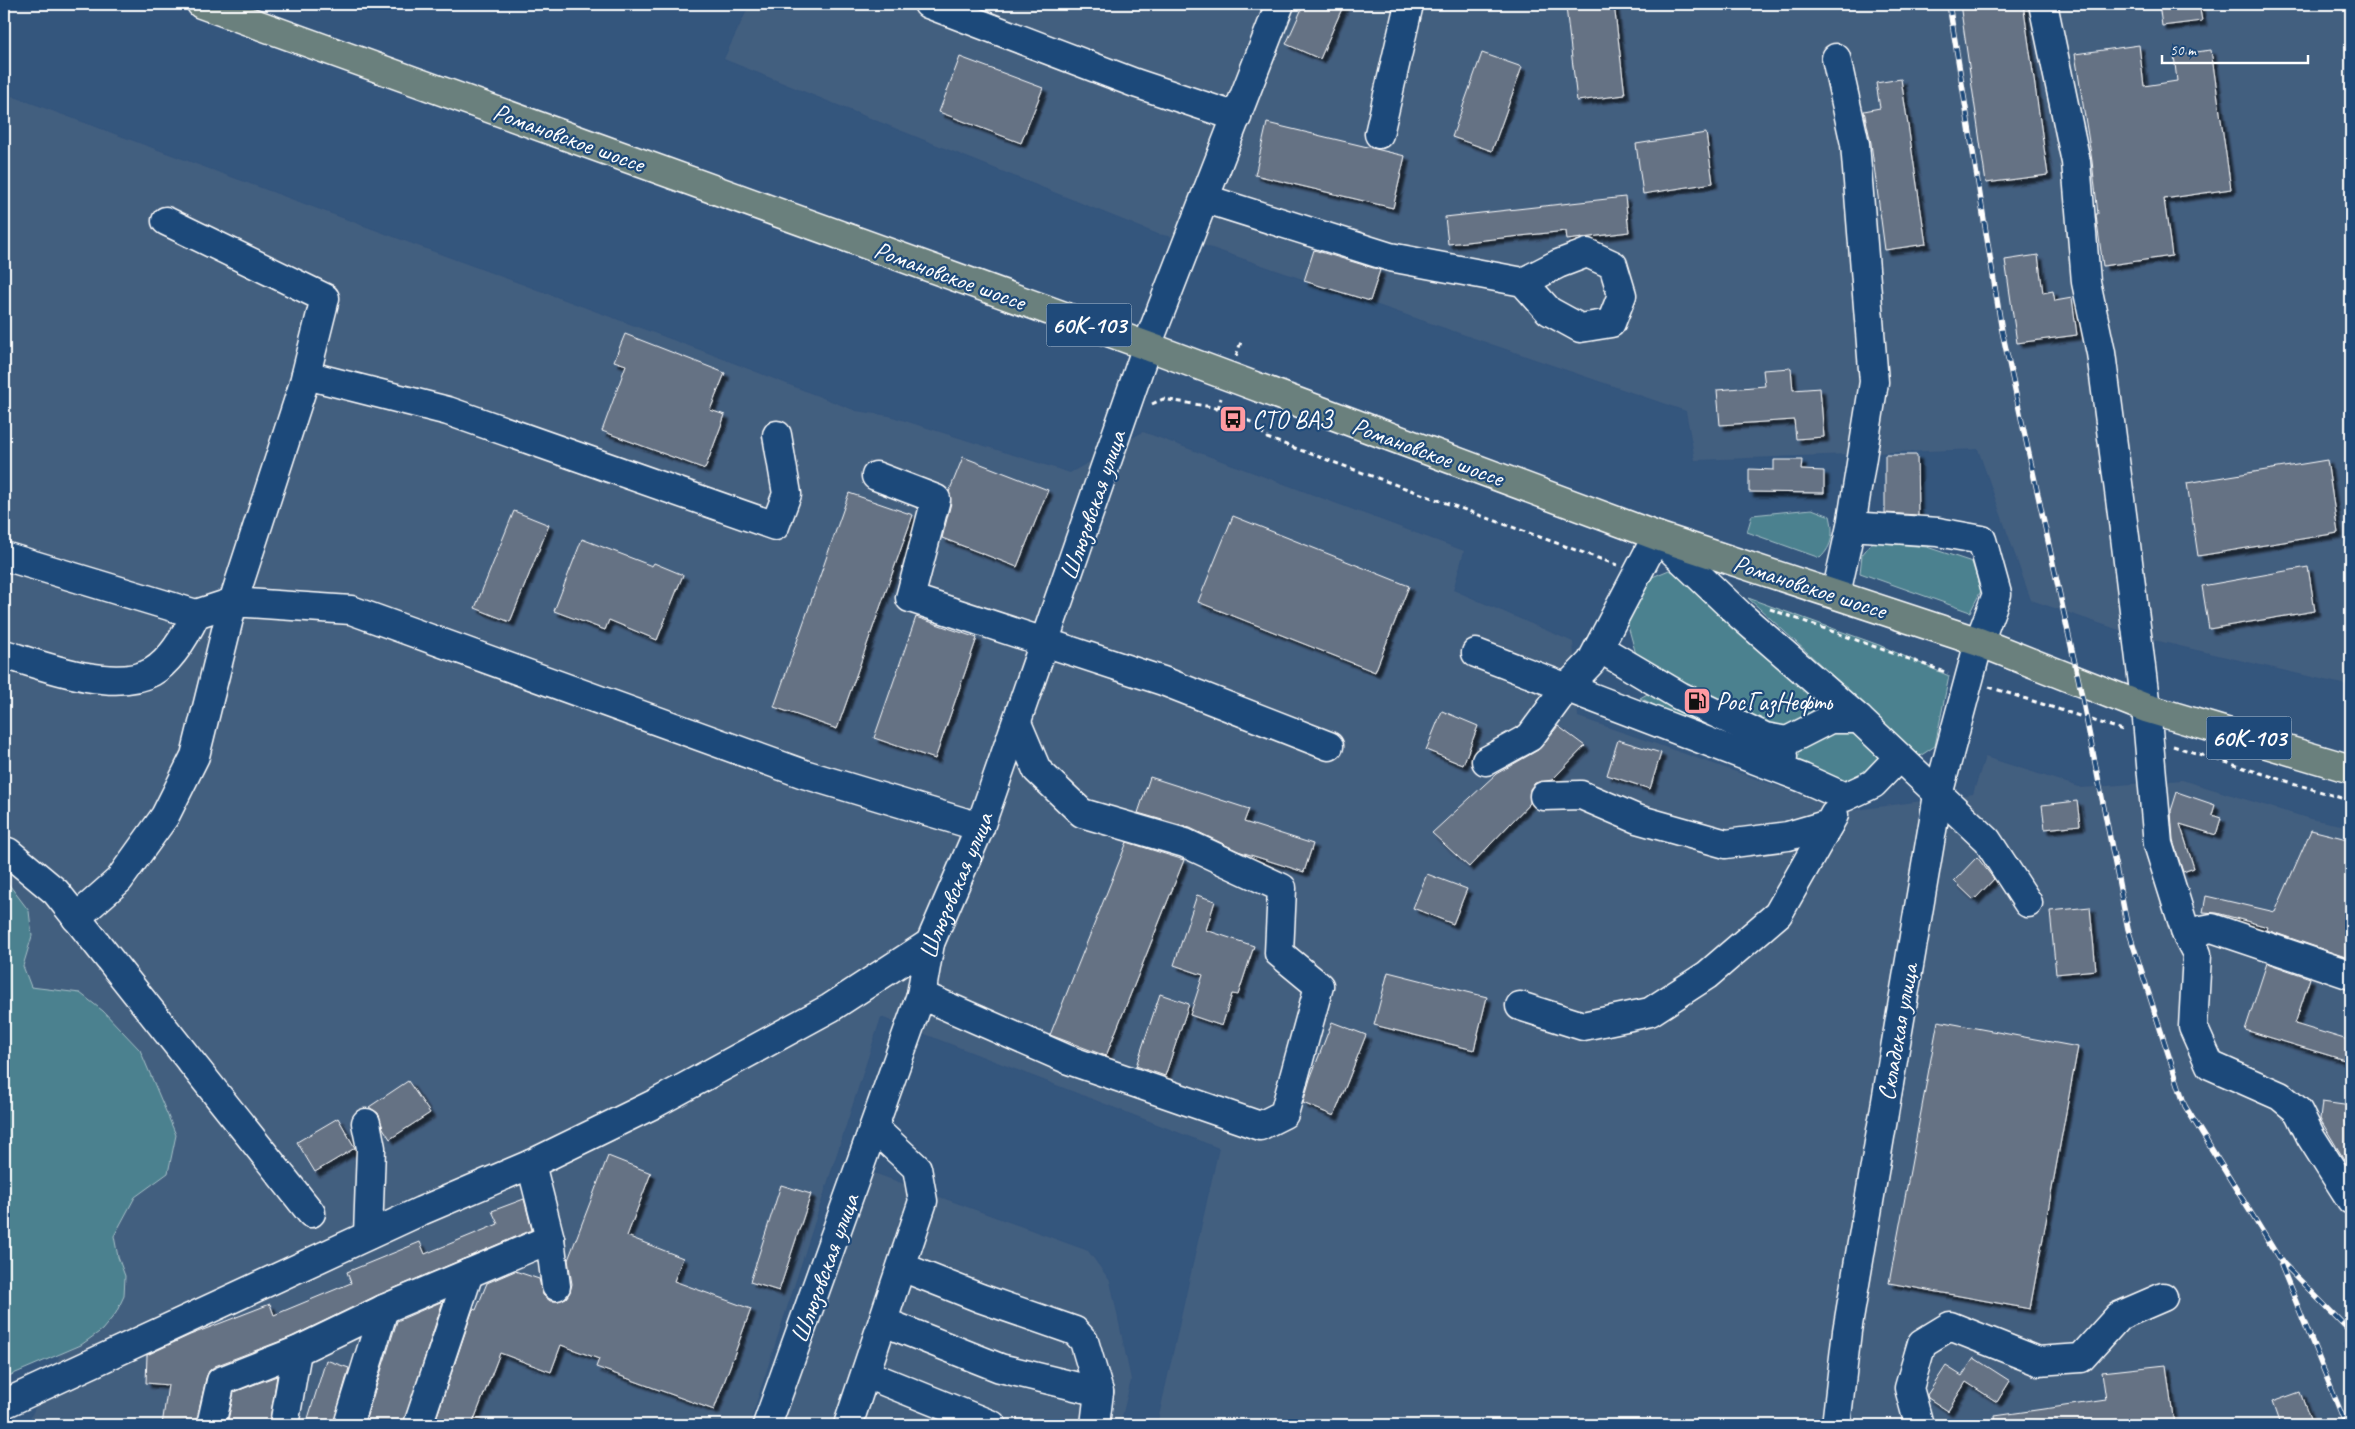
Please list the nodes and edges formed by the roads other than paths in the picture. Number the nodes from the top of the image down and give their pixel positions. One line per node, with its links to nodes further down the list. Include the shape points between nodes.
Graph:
1 (201, 4): 12 (main road, Романовское шоссе / 60К-103)
2 (928, 4): 7 (street, via 1135,83)
3 (1280, 4): 7 (street, Шлюзовская улица)
4 (1409, 4): 8 (street)
5 (2042, 4): 28 (street, via 2076,162 2086,282 2102,363)
6 (1836, 58): 16 (street, via 1855,144 1874,382)
7 (1237, 117): 9 (street, Шлюзовская улица)
8 (1380, 134)
9 (1206, 199): 11 (street, via 1390,257); 12 (street, Шлюзовская улица)
10 (166, 221): 13 (street, via 325,298)
11 (1523, 282)
12 (1147, 346): 17 (main road, Романовское шоссе / 60К-103); 23 (street, Шлюзовская улица)
13 (306, 375): 14 (street, via 448,411 775,526 787,494); 20 (street)
14 (777, 435)
15 (876, 476): 23 (street, via 936,499 910,598)
16 (1851, 526): 19 (street); 22 (street, Складская улица, via 1938,532 1982,540 1996,594)
17 (1657, 536): 19 (main road, Романовское шоссе / 60К-103); 24 (street); 29 (street, via 1741,616)
18 (4, 556): 21 (street)
19 (1836, 594): 22 (main road, Романовское шоссе / 60К-103)
20 (233, 602): 21 (street); 41 (street, via 351,610 804,774); 44 (street, via 196,756 165,816 119,880)
21 (196, 614): 26 (street, via 182,642 153,671 127,680 65,674)
22 (1979, 642): 28 (main road, Романовское шоссе / 60К-103); 37 (street, Складская улица)
23 (1045, 643): 30 (street, Шлюзовская улица); 32 (street, via 1163,681)
24 (1599, 648): 27 (street, via 1591,662); 31 (street, via 1680,696 1765,737)
25 (1476, 653): 27 (street)
26 (4, 654)
27 (1566, 688): 34 (street, via 1530,737); 36 (street)
28 (2146, 708): 35 (main road, Романовское шоссе / 60К-103); 45 (street, via 2158,844)
29 (1859, 720): 31 (street, via 1830,719); 33 (street)
30 (1017, 723): 41 (street, Шлюзовская улица); 48 (street, via 1038,770 1082,813 1185,843 1282,888 1279,953 1319,986 1284,1114 1260,1126 1069,1060)
31 (1786, 741): 36 (street, via 1780,754)
32 (1329, 746)
33 (1898, 757): 37 (street); 39 (street, via 1873,784)
34 (1486, 761)
35 (2351, 769)
36 (1803, 778): 39 (street)
37 (1938, 795): 43 (street, via 1987,840); 75 (street, Складская улица, via 1847,1330)
38 (1544, 796): 40 (street, via 1581,795 1637,819 1726,844 1788,836)
39 (1845, 797): 40 (street)
40 (1829, 824): 49 (street, via 1778,914 1707,975 1650,1012 1583,1026)
41 (980, 828): 46 (street, Шлюзовская улица)
42 (4, 851): 44 (street, via 56,892)
43 (2028, 903)
44 (76, 918): 54 (street)
45 (2186, 933): 47 (street, via 2212,928); 53 (street, via 2197,954 2193,1027 2210,1065 2280,1096 2298,1111)
46 (930, 944): 48 (street, Шлюзовская улица); 52 (street, via 830,1008 654,1104)
47 (2351, 975)
48 (921, 995): 51 (street, Шлюзовская улица)
49 (1520, 1006)
50 (366, 1124): 55 (street, via 371,1148)
51 (874, 1128): 57 (street, via 916,1168 922,1201); 71 (street, Шлюзовская улица)
52 (531, 1164): 55 (street); 56 (street)
53 (2351, 1200)
54 (311, 1213)
55 (368, 1235): 66 (street)
56 (550, 1239): 58 (street); 59 (street)
57 (902, 1267): 62 (street); 65 (street, via 1074,1331 1084,1341)
58 (469, 1273): 61 (street); 70 (street)
59 (556, 1286)
60 (2163, 1297): 76 (street, via 2119,1316 2081,1358 2038,1361 1950,1326 1922,1343 1910,1388)
61 (384, 1309): 63 (street); 69 (street)
62 (884, 1322): 64 (street); 65 (street, via 1000,1368)
63 (296, 1351): 67 (street, via 221,1381); 68 (street)
64 (866, 1374): 72 (street); 73 (street)
65 (1099, 1392): 74 (street)
66 (4, 1404)
67 (211, 1425)
68 (284, 1425)
69 (348, 1425)
70 (418, 1425)
71 (767, 1425)
72 (848, 1425)
73 (992, 1425)
74 (1095, 1425)
75 (1836, 1425)
76 (1919, 1425)

